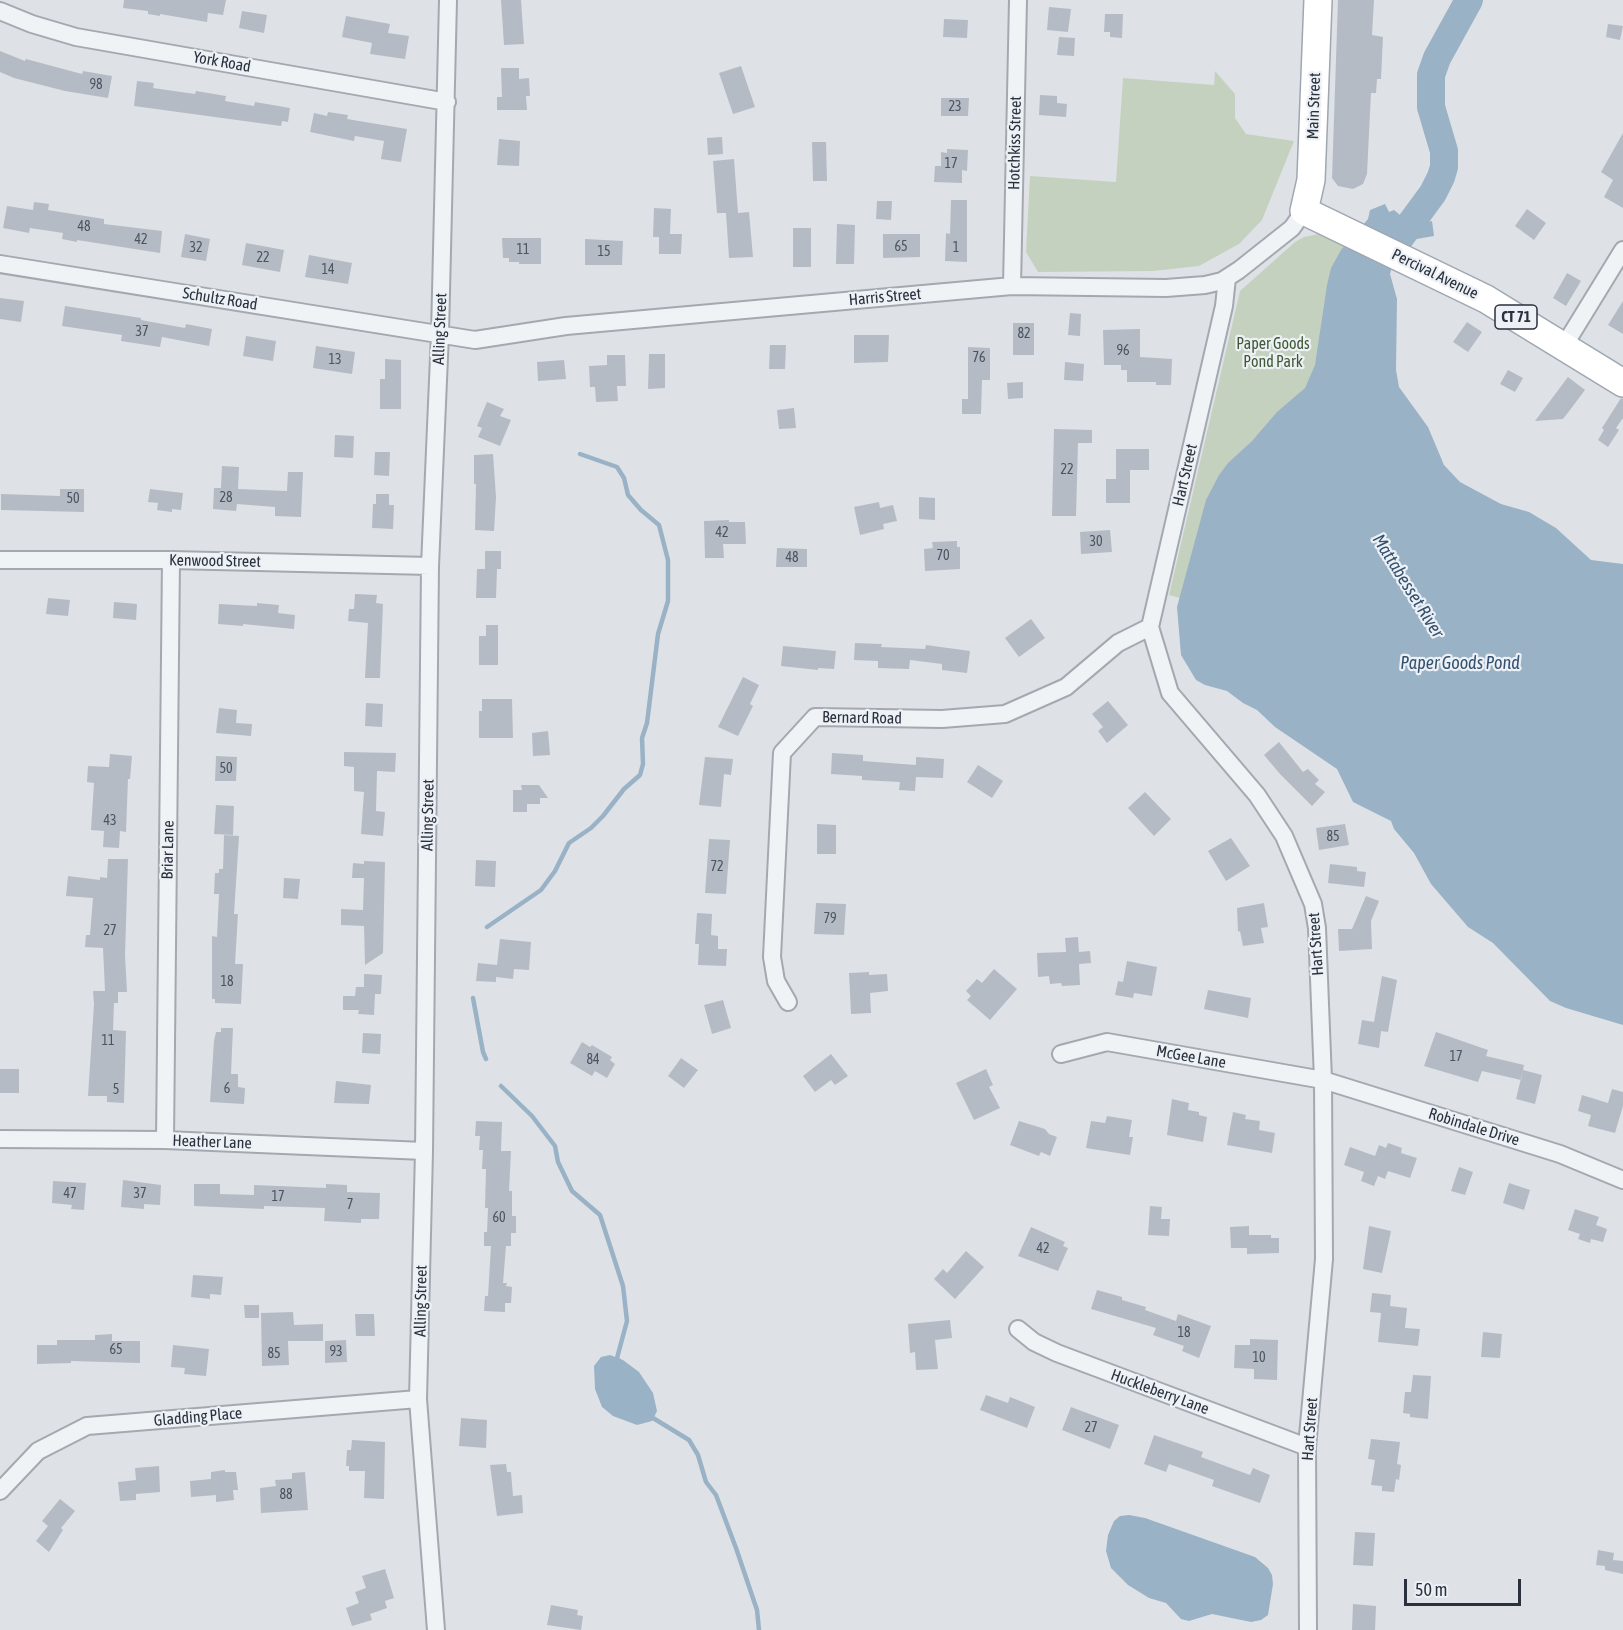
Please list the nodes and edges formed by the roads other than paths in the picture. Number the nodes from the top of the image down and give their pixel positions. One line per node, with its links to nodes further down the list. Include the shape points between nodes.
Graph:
1 (448, 0): 5 (street, Alling Street)
2 (1018, 0): 10 (street, Hotchkiss Street)
3 (1318, 0): 6 (main road, Main Street, via 1311,180)
4 (0, 11): 5 (street, York Road, via 76,37)
5 (447, 102): 11 (street, Alling Street)
6 (1304, 210): 9 (street, Harris Street, via 1292,228); 12 (main road, Percival Avenue / CT 71, via 1485,299)
7 (1623, 250): 12 (street)
8 (0, 264): 11 (street, Schultz Road)
9 (1227, 278): 10 (street, Harris Street, via 1192,287); 17 (street, Hart Street, via 1224,306)
10 (1012, 286): 11 (street, Harris Street, via 566,326 475,340)
11 (440, 334): 16 (street, Alling Street)
12 (1564, 346): 13 (main road, Percival Avenue / CT 71)
13 (1623, 383)
14 (0, 560): 15 (street, Kenwood Street)
15 (171, 560): 16 (street, Kenwood Street); 22 (street, Briar Lane)
16 (430, 566): 23 (street, Alling Street)
17 (1150, 627): 18 (street, Bernard Road, via 1118,643 1066,687 1005,714 942,719 815,717 782,753 772,957 776,981); 20 (street, Hart Street, via 1170,693 1257,795 1284,836 1313,904)
18 (788, 1002)
19 (1060, 1054): 20 (street, McGee Lane, via 1107,1042)
20 (1323, 1080): 24 (street, Robindale Drive, via 1560,1154); 27 (street, Hart Street, via 1324,1259)
21 (0, 1139): 22 (street, Heather Lane)
22 (165, 1140): 23 (street, Heather Lane)
23 (424, 1151): 26 (street, Alling Street)
24 (1623, 1180)
25 (1018, 1329): 27 (street, Huckleberry Lane, via 1057,1353)
26 (418, 1399): 28 (street, Gladding Place, via 87,1426 38,1451); 29 (street, Alling Street)
27 (1307, 1447): 30 (street, Hart Street)
28 (0, 1491)
29 (436, 1630)
30 (1308, 1630)

